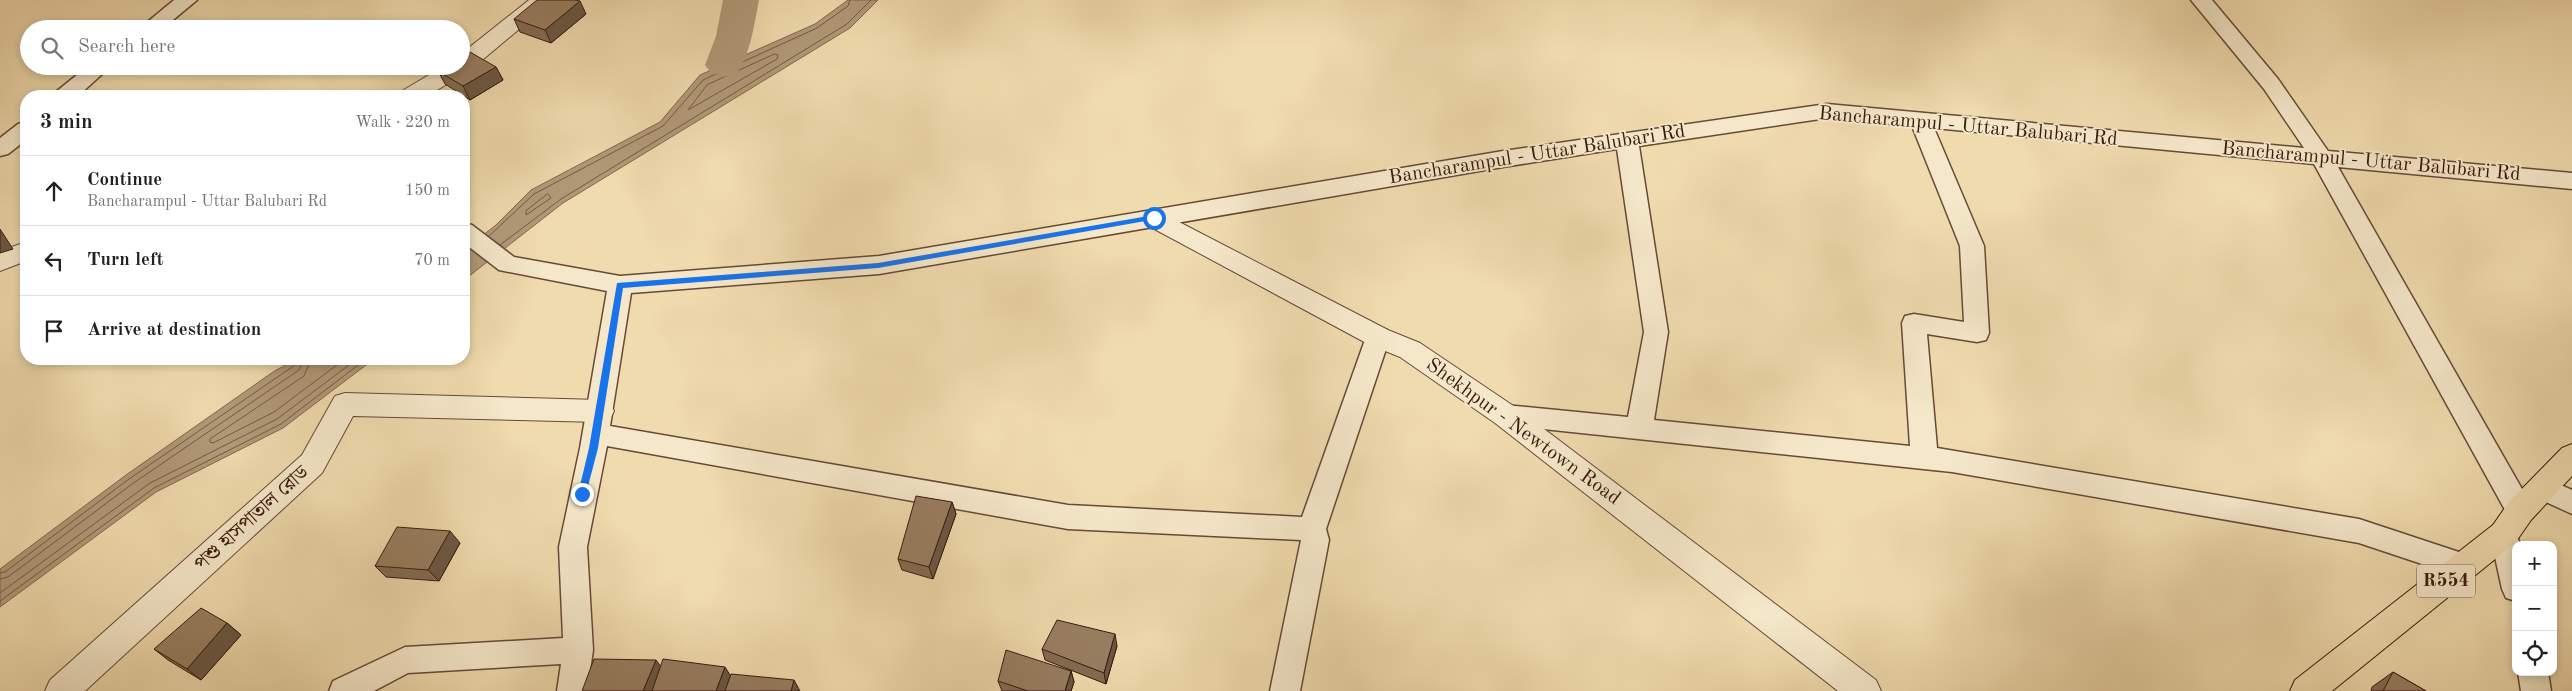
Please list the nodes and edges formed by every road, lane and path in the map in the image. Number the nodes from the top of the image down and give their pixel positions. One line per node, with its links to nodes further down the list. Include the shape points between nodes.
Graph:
1 (187, 0): 4 (street)
2 (543, 0): 5 (street)
3 (2201, 0): 14 (street, via 2271,84)
4 (161, 20)
5 (470, 59)
6 (90, 75): 8 (street)
7 (446, 75): 9 (street)
8 (72, 90)
9 (420, 90)
10 (1920, 120): 12 (street, Bancharampul - Uttar Balubari Rd, via 1827,111); 14 (street, Bancharampul - Uttar Balubari Rd); 26 (street, via 1972,246 1977,333 1914,323)
11 (20, 136): 13 (street)
12 (1627, 141): 16 (street, Bancharampul - Uttar Balubari Rd); 24 (street, via 1656,332)
13 (0, 149)
14 (2321, 157): 15 (street, Bancharampul - Uttar Balubari Rd); 29 (street)
15 (2572, 181)
16 (1154, 218): 20 (street, Bancharampul - Uttar Balubari Rd, via 878,265); 21 (street, Shekhpur - Newtown Road)
17 (470, 236): 20 (street, Bancharampul - Uttar Balubari Rd, via 507,264)
18 (20, 253): 19 (street)
19 (0, 260)
20 (620, 285): 23 (street)
21 (1378, 337): 22 (street, Shekhpur - Newtown Road, via 1410,350); 30 (street)
22 (1505, 414): 24 (street); 39 (street, Shekhpur - Newtown Road)
23 (598, 423): 30 (street, via 1068,516); 33 (street, via 573,547); 35 (street, পশু হাসপাতাল রোড, via 345,404 312,464)
24 (1639, 428): 26 (street)
25 (2572, 456): 27 (main road, R554)
26 (1924, 458): 31 (street, via 2359,531)
27 (2544, 488): 28 (street); 29 (main road, R554)
28 (2572, 503)
29 (2512, 522): 31 (main road, R554); 32 (street)
30 (1312, 530): 38 (street, via 1315,540)
31 (2464, 566): 40 (main road, R554)
32 (2516, 586)
33 (578, 650): 36 (street, via 405,660); 37 (street)
34 (2534, 676): 41 (street)
35 (62, 691)
36 (344, 691)
37 (572, 691)
38 (1285, 691)
39 (1864, 691)
40 (2307, 691)
41 (2536, 691)

